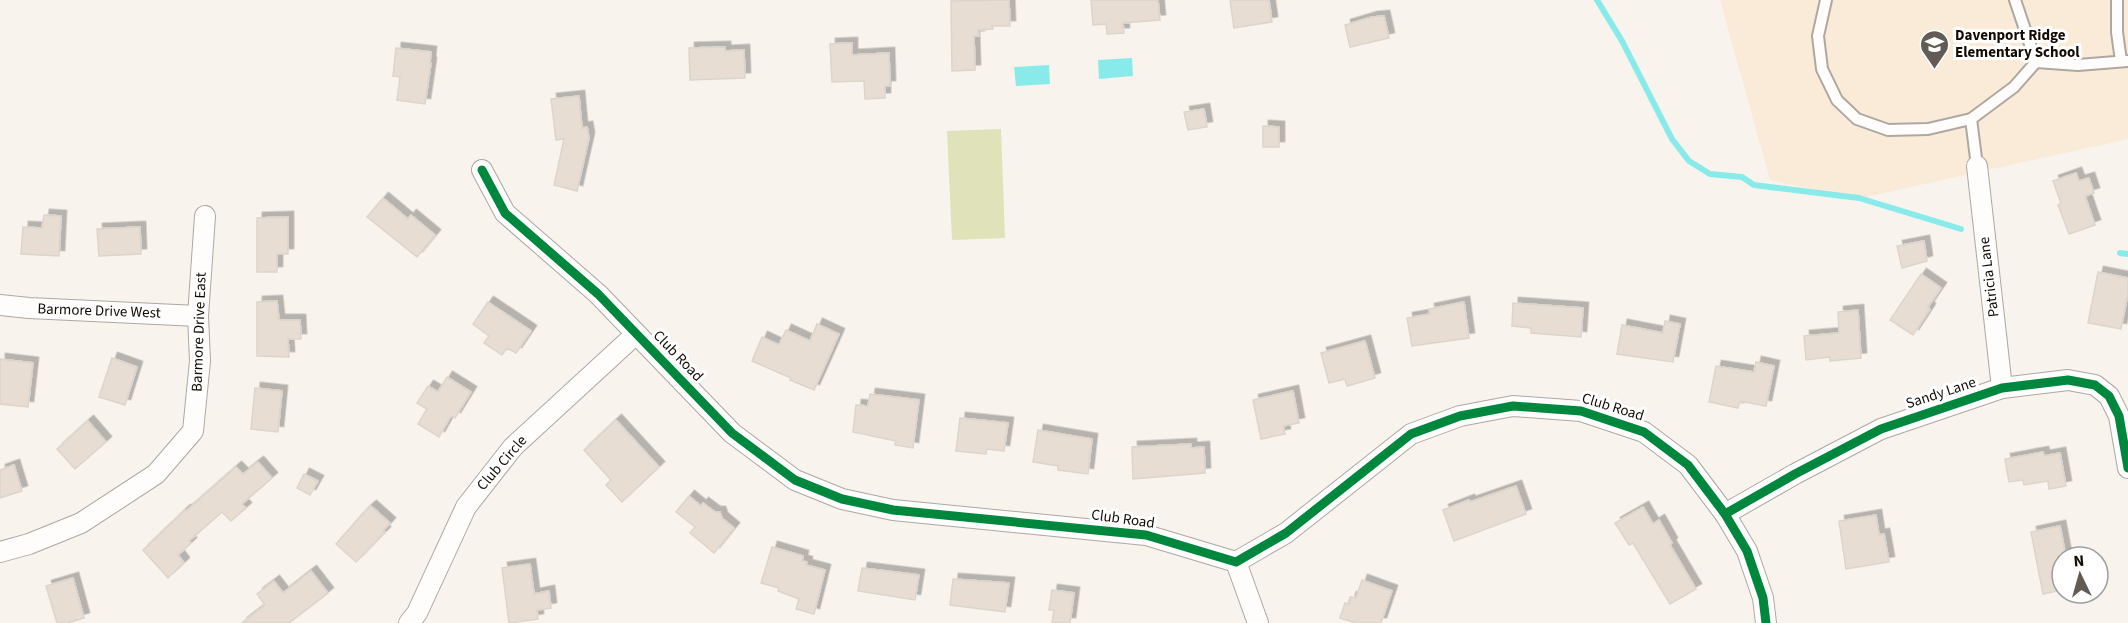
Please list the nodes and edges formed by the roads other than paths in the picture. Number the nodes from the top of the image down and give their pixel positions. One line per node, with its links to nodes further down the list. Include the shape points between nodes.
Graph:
1 (1826, 0): 7 (lane, via 1818,36 1822,69 1837,100 1857,119 1888,130 1928,129)
2 (2015, 0): 6 (lane)
3 (2117, 0): 4 (lane)
4 (2123, 14): 5 (lane, via 2117,32)
5 (2124, 61): 6 (lane, via 2078,65)
6 (2036, 62): 7 (lane, via 2014,87)
7 (1971, 119): 8 (lane)
8 (1977, 166): 14 (street, Patricia Lane)
9 (482, 170): 13 (street, Club Road, via 505,213 598,294)
10 (205, 216): 12 (street, Barmore Drive East)
11 (0, 305): 12 (street, Barmore Drive West)
12 (198, 316): 17 (street, Barmore Drive East, via 200,361 193,431 156,474 81,523)
13 (636, 334): 18 (street, Club Road, via 732,433 795,480 842,499 893,510 1146,536); 19 (street, Club Circle, via 513,447 479,489 466,507)
14 (2002, 388): 15 (street, Sandy Lane, via 2068,380 2095,385 2109,396 2119,416); 16 (street, Sandy Lane, via 1881,429)
15 (2128, 468)
16 (1725, 514): 18 (street, Club Road, via 1688,465 1644,432 1581,411 1513,406 1460,416 1411,434 1286,533); 21 (street, Club Road, via 1747,551 1763,598)
17 (0, 552)
18 (1236, 562): 20 (street)
19 (409, 623)
20 (1258, 623)
21 (1766, 623)

